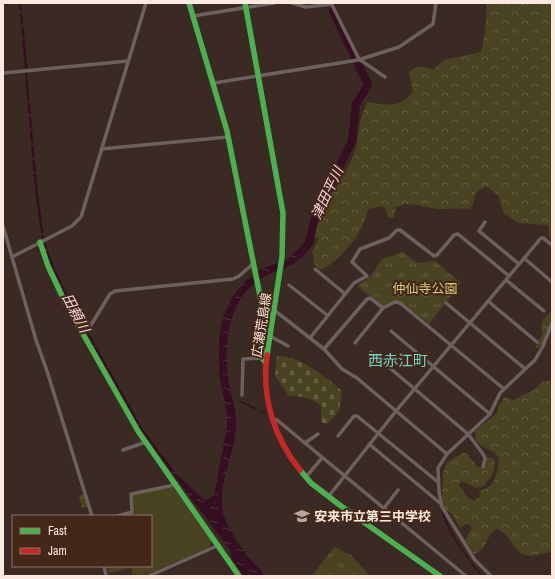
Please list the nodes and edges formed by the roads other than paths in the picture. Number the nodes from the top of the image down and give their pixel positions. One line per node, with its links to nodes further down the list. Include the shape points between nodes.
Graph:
1 (146, 3): 10 (street)
2 (189, 3): 8 (street)
3 (274, 3): 7 (street)
4 (292, 3): 6 (street, via 306,7)
5 (436, 3): 9 (street, via 433,24 398,47)
6 (331, 4): 9 (street)
7 (245, 5): 8 (street); 12 (street, 広瀬荒島線)
8 (193, 16): 14 (street)
9 (357, 60): 12 (street); 13 (street)
10 (128, 61): 11 (street); 16 (street)
11 (3, 73)
12 (259, 77): 14 (street); 33 (street, 広瀬荒島線, via 283,213 282,257)
13 (385, 77)
14 (214, 84): 15 (street)
15 (228, 137): 16 (street); 23 (street)
16 (101, 149): 19 (street, via 81,217 72,226)
17 (485, 222): 24 (street, via 479,231)
18 (3, 226): 21 (street)
19 (41, 242): 21 (street); 38 (street, via 55,283)
20 (552, 245): 22 (street, via 542,237)
21 (12, 257): 76 (street)
22 (524, 258): 24 (street); 27 (street)
23 (254, 263): 38 (street, via 233,279 115,291 110,294); 48 (street, via 262,304)
24 (519, 264): 26 (street)
25 (315, 269): 29 (street)
26 (507, 278): 29 (street, via 458,234 434,256 398,230 388,238 359,250 352,262 367,276 354,283); 30 (street); 34 (street)
27 (552, 282)
28 (289, 285): 35 (street)
29 (344, 293): 35 (street)
30 (488, 301): 36 (street); 42 (street)
31 (446, 303): 36 (street)
32 (382, 308): 43 (street); 44 (street, via 394,302 400,303); 46 (street, via 370,298 367,299)
33 (274, 310): 40 (street, 広瀬荒島線); 41 (street)
34 (544, 311)
35 (328, 315): 41 (street)
36 (470, 323): 44 (street); 50 (street)
37 (552, 323): 52 (street, via 534,360)
38 (84, 330): 61 (street, via 113,389)
39 (391, 331): 49 (street)
40 (270, 336): 45 (street); 48 (street, 広瀬荒島線)
41 (310, 338): 46 (street)
42 (537, 342)
43 (355, 343)
44 (451, 345): 49 (street); 52 (street)
45 (288, 346)
46 (324, 349): 54 (street, via 342,369 357,378)
47 (371, 352): 51 (street)
48 (264, 360): 53 (street, via 243,360); 56 (street, 広瀬荒島線)
49 (433, 366): 51 (street); 55 (street)
50 (524, 368)
51 (415, 389): 54 (street); 59 (street)
52 (504, 389): 55 (street)
53 (242, 395)
54 (396, 411): 57 (street); 65 (street)
55 (490, 414): 59 (street)
56 (272, 419): 62 (street, via 277,420); 69 (street, 広瀬荒島線, via 287,454)
57 (378, 433): 60 (street, via 354,416); 63 (street); 70 (street)
58 (318, 434): 62 (street)
59 (468, 434): 65 (street); 67 (street, via 485,458)
60 (338, 436)
61 (146, 442): 64 (street); 71 (street)
62 (305, 443): 66 (street)
63 (369, 444): 68 (street); 74 (street)
64 (123, 450)
65 (447, 454): 70 (street, via 438,468)
66 (322, 458): 68 (street); 69 (street)
67 (483, 467)
68 (345, 475): 73 (street); 75 (street)
69 (306, 478): 73 (street, 広瀬荒島線)
70 (438, 482): 74 (street)
71 (176, 483): 77 (street, via 131,494 132,512); 78 (street)
72 (398, 490): 75 (street)
73 (328, 496): 81 (street, 広瀬荒島線)
74 (440, 502): 83 (street, via 468,550)
75 (384, 508): 82 (street)
76 (92, 515)
77 (122, 515)
78 (219, 545): 79 (street); 80 (street)
79 (149, 576)
80 (239, 576)
81 (440, 576)
82 (466, 576)
83 (492, 576)

